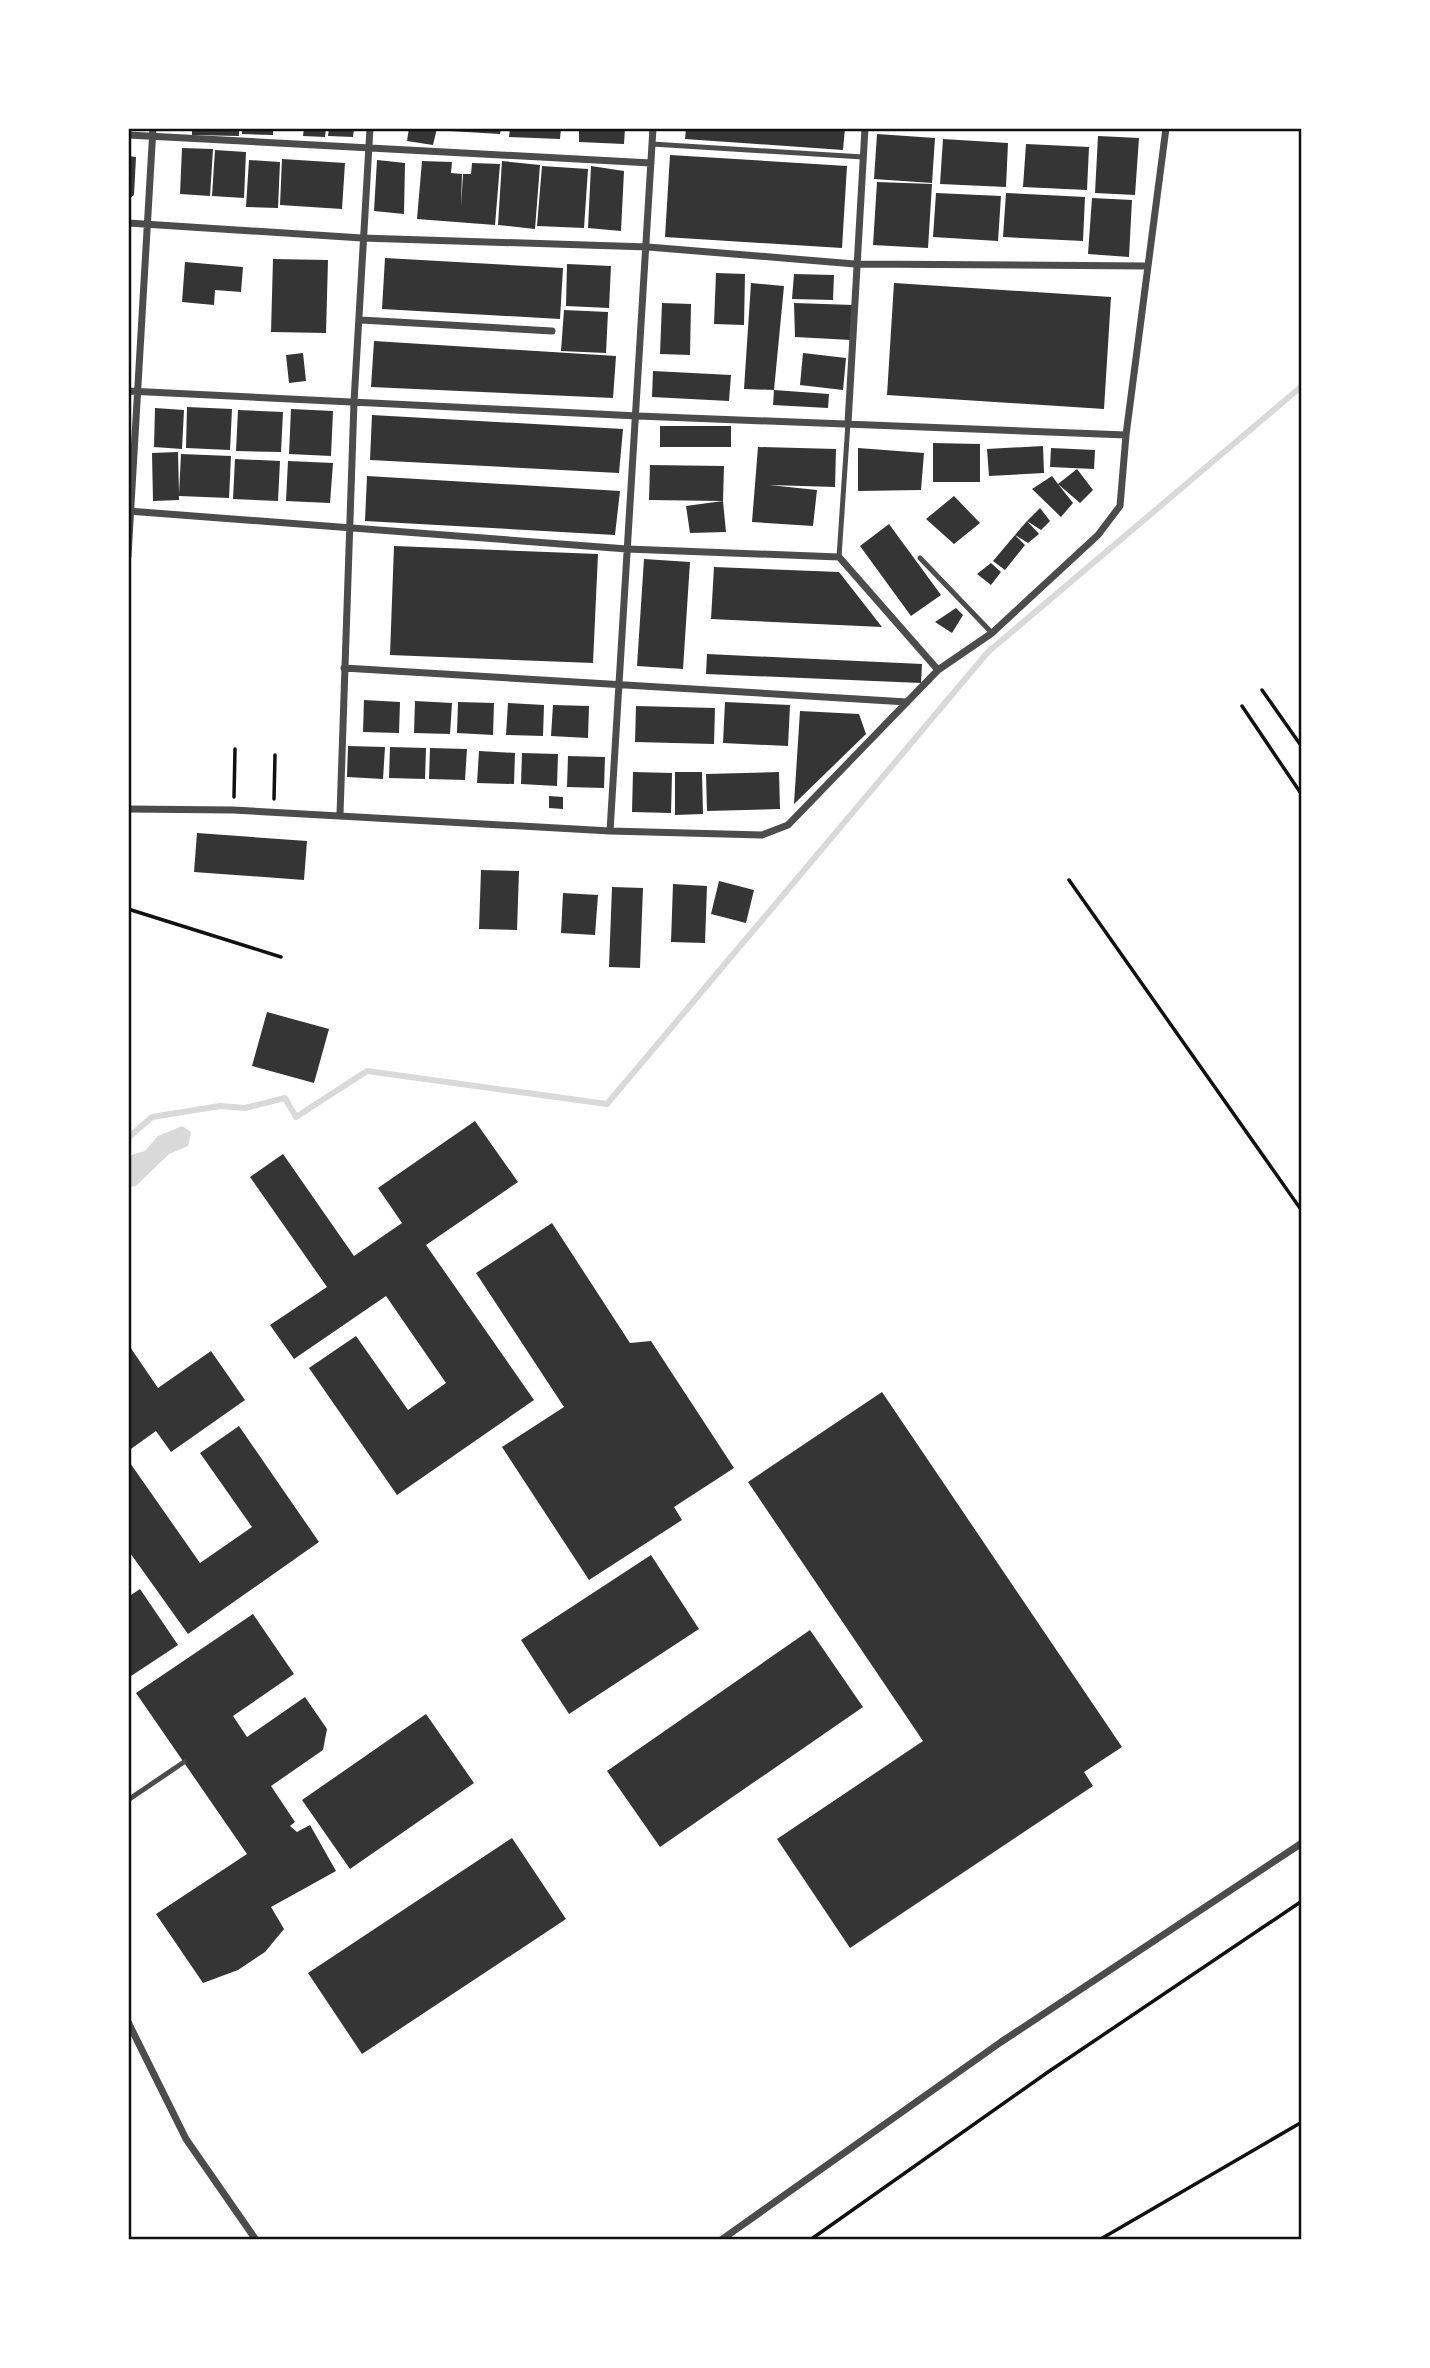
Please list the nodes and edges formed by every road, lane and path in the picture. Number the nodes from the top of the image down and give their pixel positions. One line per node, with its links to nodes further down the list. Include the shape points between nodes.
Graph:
1 (370, 128): 8 (street)
2 (653, 128): 7 (street)
3 (865, 128): 9 (street)
4 (1166, 128): 16 (street)
5 (152, 132): 6 (street); 8 (street); 12 (street)
6 (128, 135)
7 (652, 144): 9 (lane); 10 (street)
8 (369, 148): 10 (street); 13 (street)
9 (863, 158): 15 (street)
10 (651, 163): 14 (street)
11 (128, 223): 12 (street)
12 (145, 224): 13 (street); 20 (street)
13 (362, 238): 14 (street); 17 (street)
14 (648, 247): 15 (street); 22 (street)
15 (855, 264): 16 (street); 23 (street)
16 (1147, 266): 24 (street)
17 (361, 320): 18 (street); 21 (street)
18 (552, 331)
19 (128, 391): 20 (street)
20 (138, 392): 21 (street); 25 (street)
21 (354, 402): 22 (street); 26 (street)
22 (638, 416): 23 (street); 27 (street)
23 (848, 423): 24 (street); 29 (lane)
24 (1126, 435): 31 (street, via 1120,506 1098,535)
25 (130, 511): 26 (street); 28 (street)
26 (351, 528): 27 (street); 32 (street)
27 (627, 549): 29 (street); 34 (street)
28 (128, 556)
29 (839, 557): 33 (street)
30 (920, 558): 31 (lane)
31 (992, 632): 33 (street)
32 (344, 668): 34 (street); 45 (street)
33 (938, 670): 36 (street)
34 (618, 683): 36 (street); 46 (street)
35 (1262, 690): 38 (path)
36 (907, 702): 46 (street, via 788,825 762,835)
37 (1242, 706): 41 (path)
38 (1302, 747)
39 (235, 749): 43 (path)
40 (275, 755): 44 (path)
41 (1302, 795)
42 (128, 809): 43 (street)
43 (233, 810): 44 (street)
44 (273, 811): 45 (street)
45 (340, 814): 46 (street)
46 (610, 831)
47 (1069, 880): 50 (path)
48 (128, 909): 49 (path)
49 (281, 957)
50 (1302, 1211)
51 (184, 1762): 52 (lane)
52 (128, 1800)
53 (1302, 1843): 58 (street, via 1001,2042)
54 (1302, 1901): 59 (path)
55 (128, 2022): 57 (street, via 186,2139)
56 (1302, 2122): 60 (path)
57 (256, 2240)
58 (721, 2240)
59 (810, 2240)
60 (1099, 2240)

